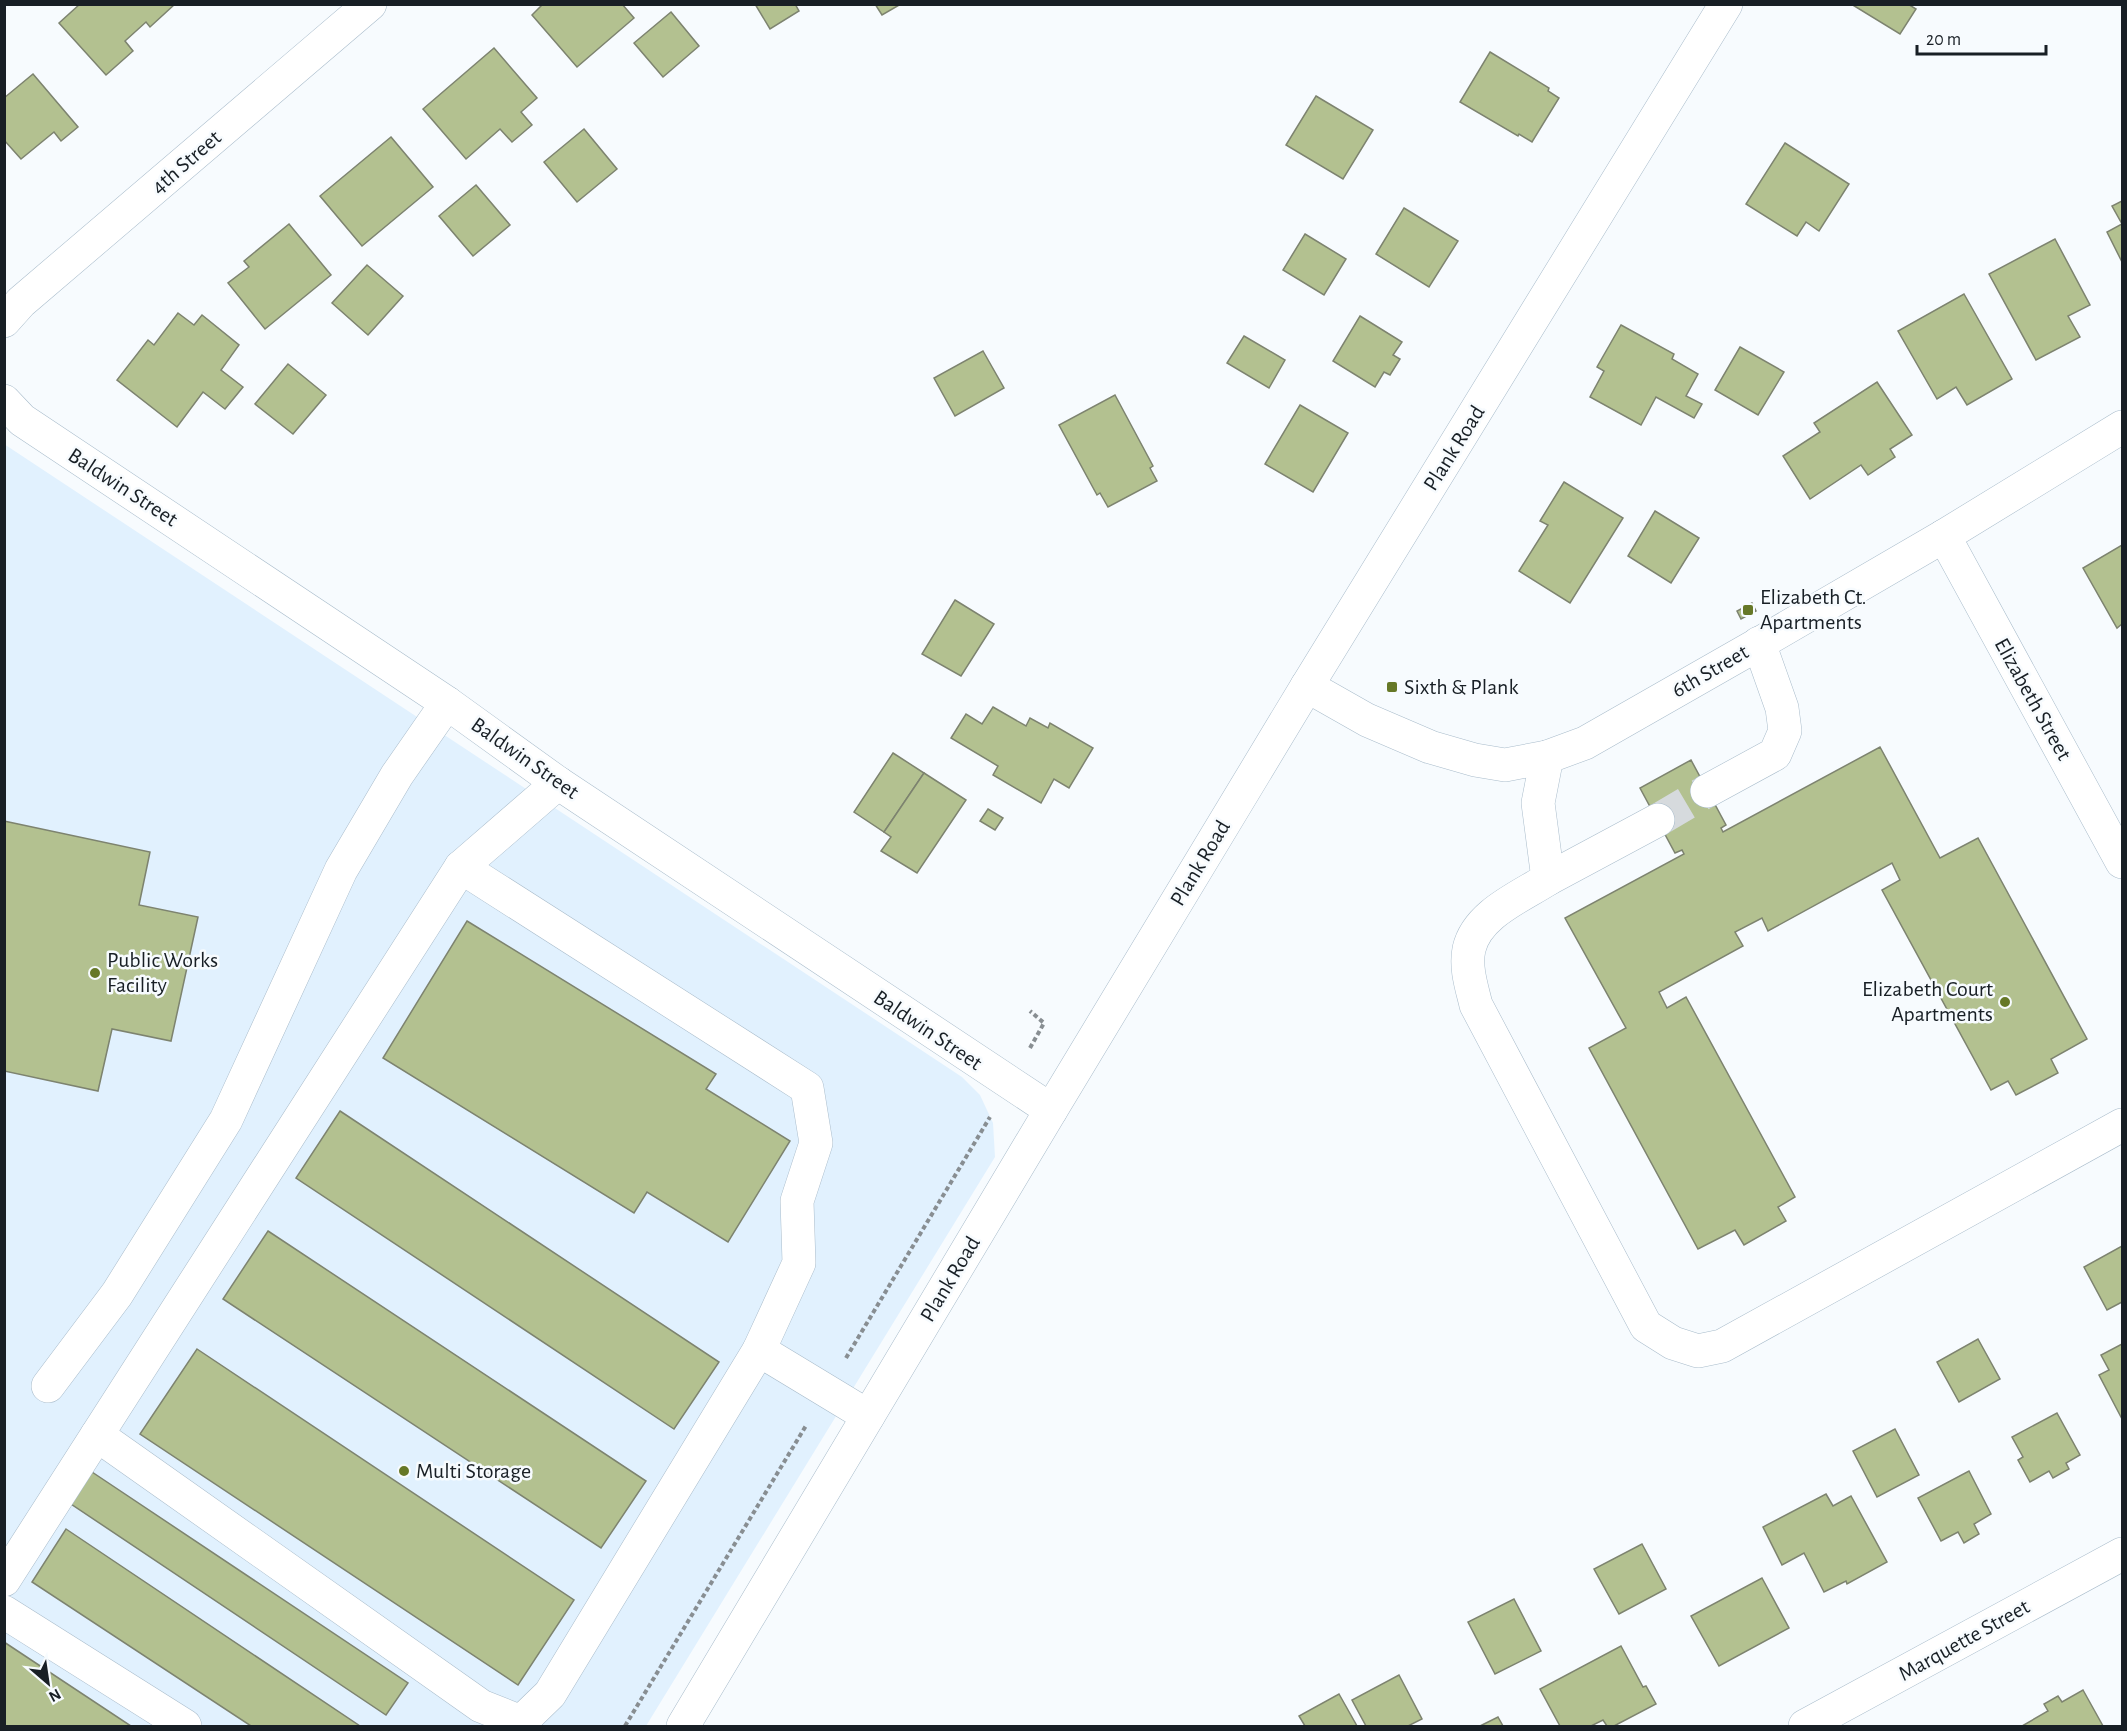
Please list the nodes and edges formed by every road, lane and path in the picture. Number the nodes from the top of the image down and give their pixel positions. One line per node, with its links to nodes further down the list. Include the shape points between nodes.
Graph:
1 (370, 4): 3 (street, 4th Street, via 21,302)
2 (1726, 4): 8 (street, Plank Road)
3 (4, 321)
4 (4, 401): 9 (street, Baldwin Street, via 22,420)
5 (2122, 428): 6 (street, 6th Street)
6 (1944, 536): 7 (street, 6th Street); 14 (street, Elizabeth Street)
7 (1759, 643): 10 (street, 6th Street, via 1585,742); 12 (street, via 1782,708 1785,731 1775,754)
8 (1307, 686): 10 (street, 6th Street, via 1367,720 1430,747 1505,765); 17 (street, Plank Road)
9 (447, 703): 11 (street, Baldwin Street); 20 (street, via 397,776 341,870 226,1120 117,1294)
10 (1547, 757): 16 (street, via 1538,803)
11 (558, 783): 15 (street); 17 (street, Baldwin Street)
12 (1707, 791)
13 (1658, 820): 16 (street)
14 (2122, 862)
15 (462, 867): 19 (street, via 807,1088 816,1143 797,1201 799,1263); 22 (street)
16 (1548, 879): 18 (street, via 1493,914 1479,928 1469,950 1469,978 1476,1005 1646,1326 1672,1343 1698,1351 1722,1347)
17 (1051, 1110): 21 (street, Plank Road)
18 (2122, 1125)
19 (759, 1350): 21 (street); 22 (street, via 550,1694 521,1722 481,1706)
20 (48, 1386)
21 (868, 1416): 27 (street, Plank Road)
22 (97, 1435): 24 (street)
23 (2122, 1554): 28 (street, Marquette Street)
24 (4, 1580)
25 (4, 1612): 26 (street)
26 (185, 1726)
27 (683, 1726)
28 (1805, 1726)

